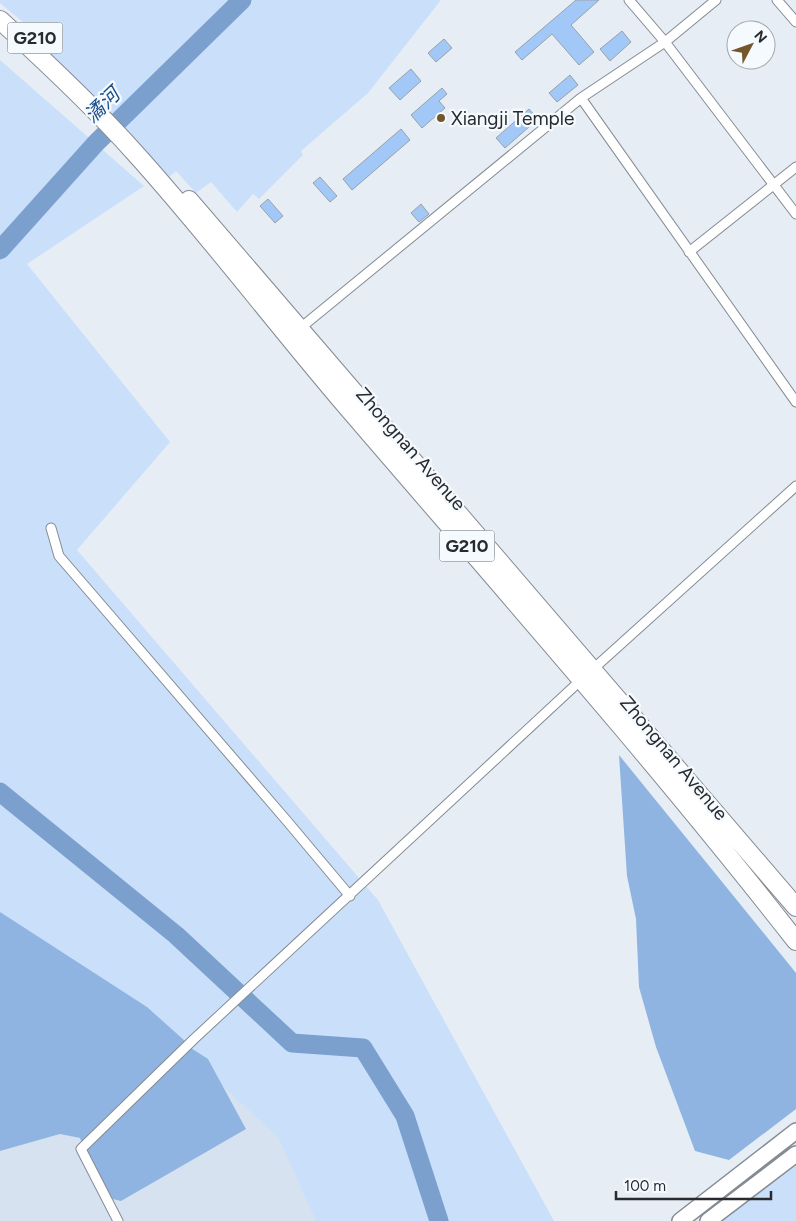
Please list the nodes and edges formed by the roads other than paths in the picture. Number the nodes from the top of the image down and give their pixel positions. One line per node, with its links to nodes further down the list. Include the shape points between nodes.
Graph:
1 (629, 0): 7 (street)
2 (716, 0): 7 (street)
3 (778, 0): 6 (street)
4 (0, 7): 8 (highway, Zhongnan Avenue / G210)
5 (0, 20): 8 (highway, Zhongnan Avenue / G210)
6 (796, 22)
7 (665, 42): 9 (street); 11 (street)
8 (67, 74): 14 (highway, Zhongnan Avenue / G210, via 140,152)
9 (581, 98): 13 (street); 14 (street)
10 (796, 166): 11 (street)
11 (772, 186): 12 (street); 13 (street)
12 (796, 214)
13 (689, 252): 15 (street)
14 (294, 334): 18 (highway, Zhongnan Avenue / G210)
15 (796, 402)
16 (796, 486): 18 (street)
17 (51, 528): 19 (street, via 59,556)
18 (586, 676): 19 (street); 20 (highway, Zhongnan Avenue / G210); 21 (highway, Zhongnan Avenue / G210)
19 (350, 896): 24 (street, via 194,1039 81,1149)
20 (796, 908)
21 (796, 941)
22 (796, 1132): 25 (main road)
23 (796, 1154): 26 (main road)
24 (118, 1221)
25 (680, 1221)
26 (708, 1221)

